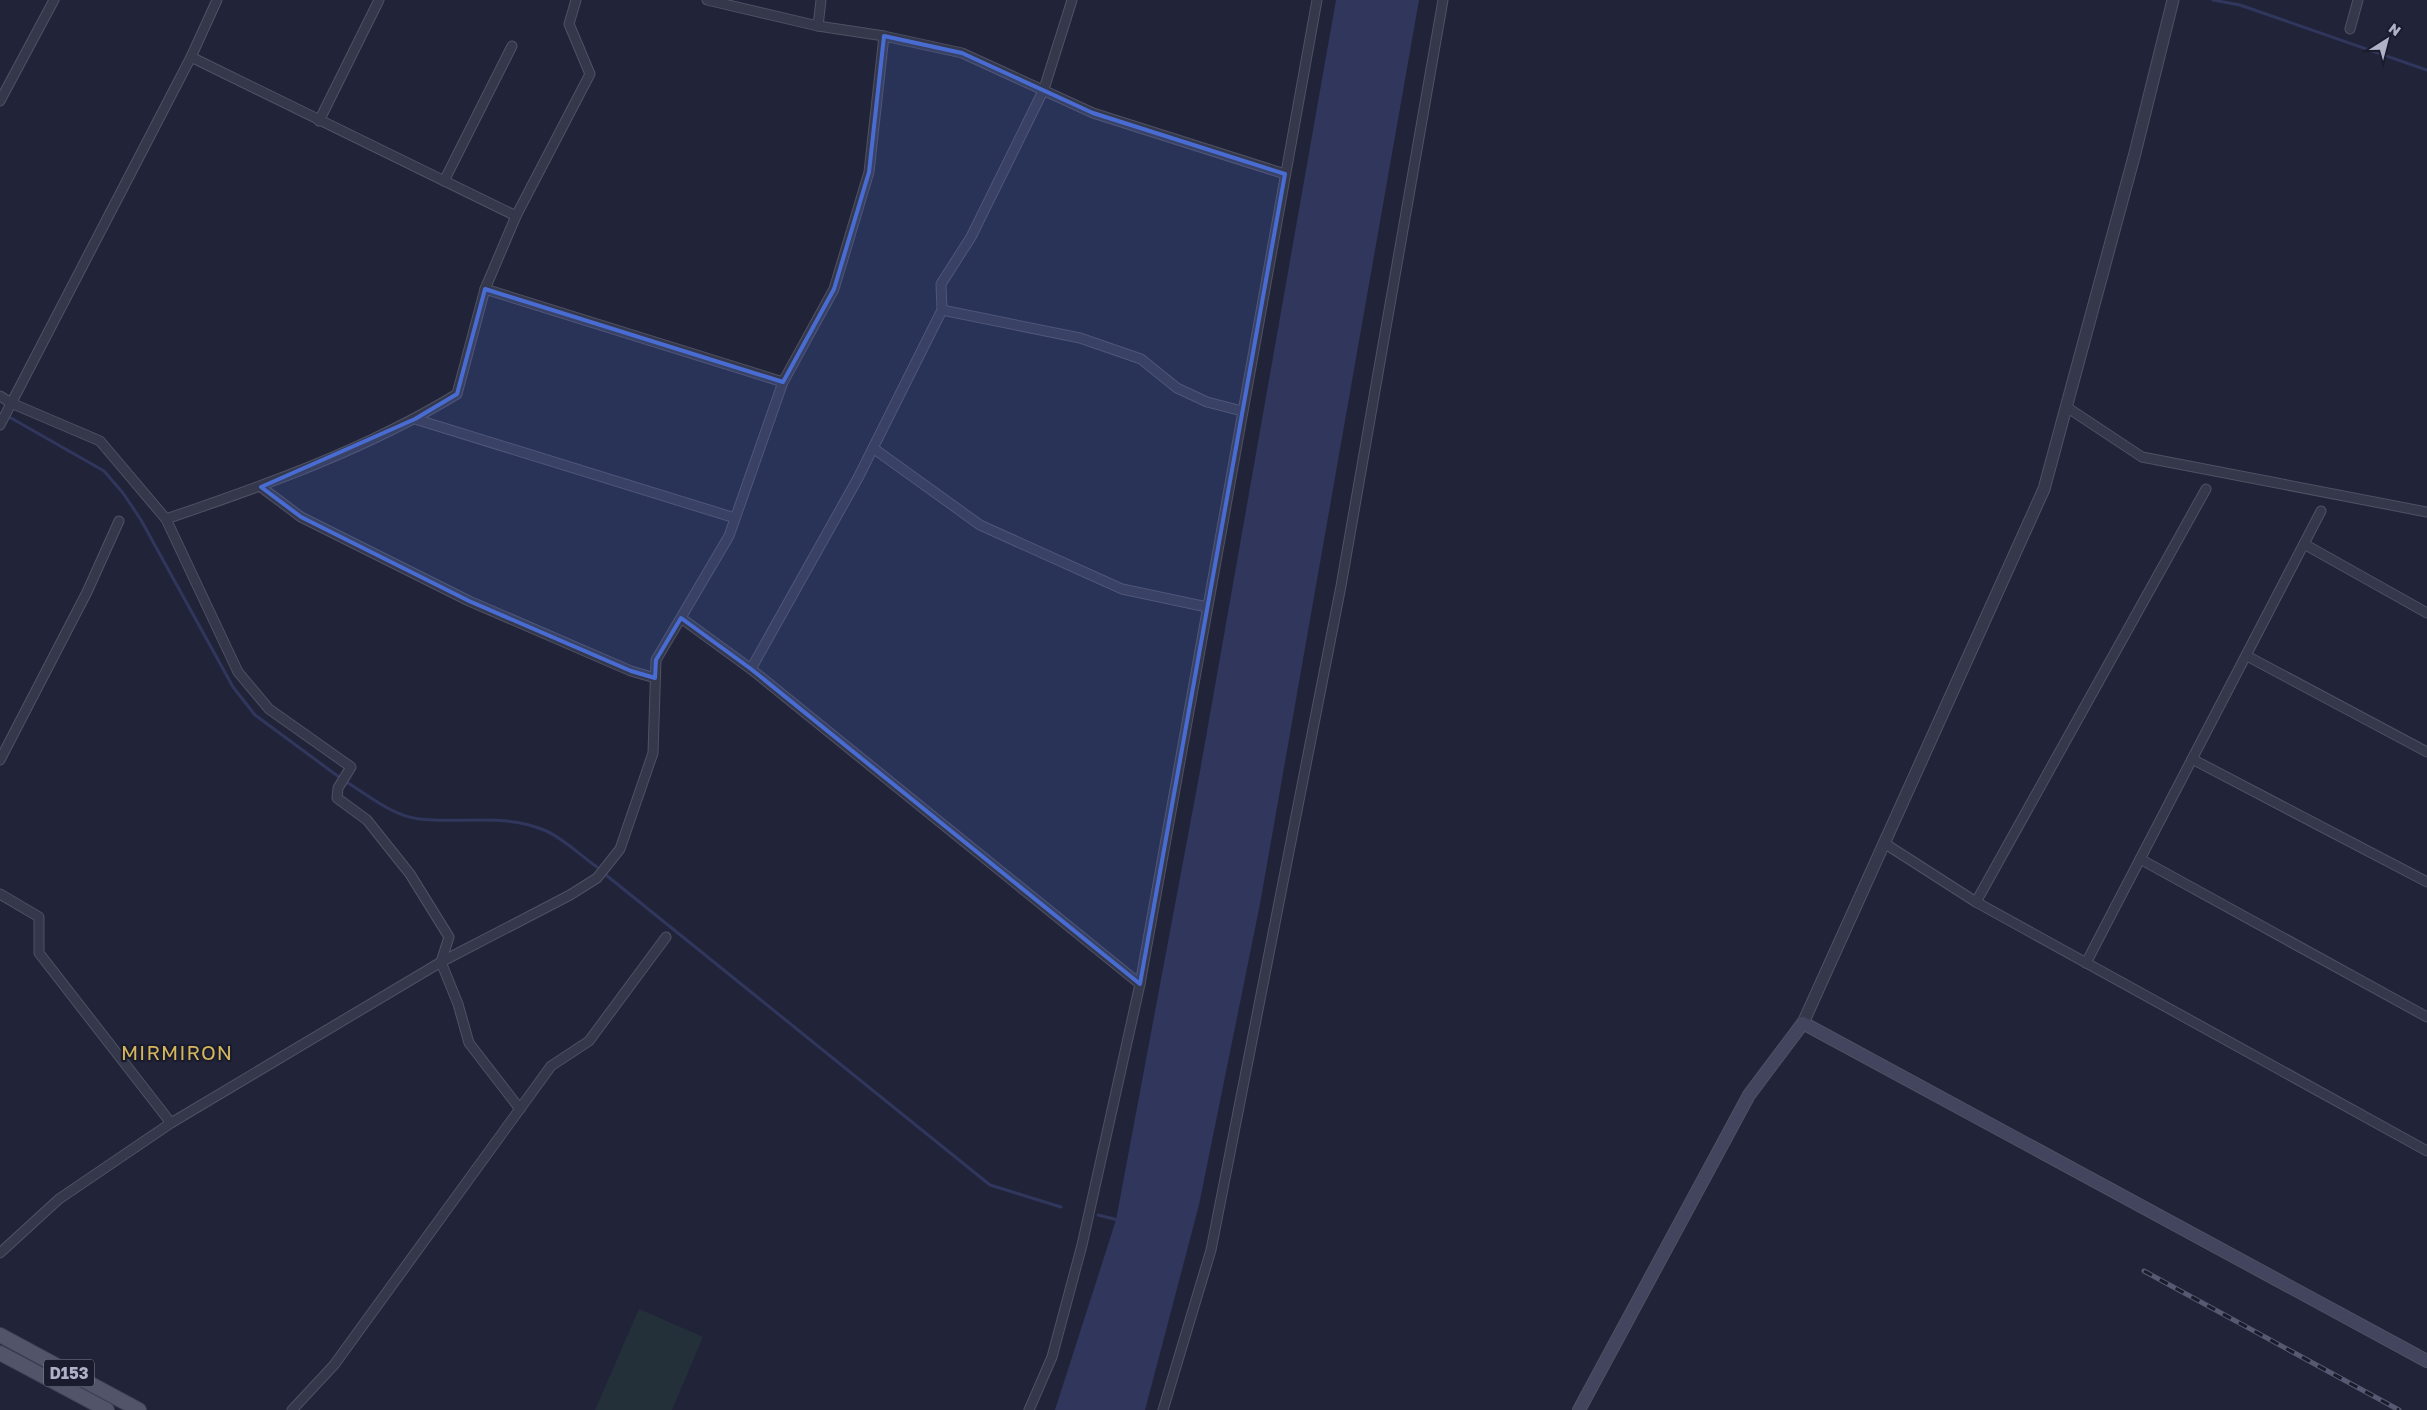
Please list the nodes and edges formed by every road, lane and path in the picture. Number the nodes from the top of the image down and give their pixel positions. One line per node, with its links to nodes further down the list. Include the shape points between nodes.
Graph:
1 (54, 0): 18 (street)
2 (217, 0): 16 (street)
3 (379, 0): 19 (street)
4 (576, 0): 22 (street, via 569,24 590,74)
5 (708, 0): 12 (street)
6 (821, 0): 12 (street)
7 (1072, 0): 17 (street)
8 (1317, 0): 20 (street)
9 (1443, 0): 72 (street, via 1341,586 1211,1250)
10 (2172, 0): 28 (street)
11 (2358, 0): 13 (street)
12 (818, 26): 14 (street)
13 (2350, 29)
14 (884, 36): 17 (street, via 962,53); 25 (street, via 869,172 834,289)
15 (512, 46): 21 (street)
16 (191, 57): 19 (street); 27 (street)
17 (1044, 89): 20 (street, via 1093,113); 24 (street, via 971,236 940,284)
18 (0, 102)
19 (319, 121): 21 (street)
20 (1285, 174): 29 (street)
21 (444, 181): 22 (street)
22 (516, 216): 23 (street)
23 (485, 289): 25 (street); 30 (street, via 457,394)
24 (942, 310): 29 (street, via 1080,338 1141,359 1177,388 1207,402); 32 (street)
25 (783, 382): 37 (street)
26 (0, 396): 27 (street)
27 (11, 403): 31 (street); 38 (street, via 100,441)
28 (2068, 408): 36 (street, via 2142,457); 50 (street, via 2044,489)
29 (1242, 410): 41 (street)
30 (415, 420): 33 (street); 37 (street)
31 (0, 425)
32 (873, 448): 41 (street, via 980,525 1122,589); 45 (street)
33 (261, 487): 38 (street); 46 (street, via 301,517 469,600 631,671)
34 (2206, 489): 54 (street)
35 (2321, 512): 40 (street)
36 (2427, 512)
37 (735, 518): 43 (street, via 729,536)
38 (166, 519): 56 (street, via 238,672 269,709 351,767 338,788 337,798 366,820 414,882 449,937)
39 (119, 521): 49 (street, via 87,592)
40 (2304, 544): 42 (street); 44 (street)
41 (1207, 607): 58 (street)
42 (2427, 613)
43 (681, 618): 45 (street); 46 (street, via 656,660)
44 (2247, 656): 47 (street); 48 (street)
45 (752, 669): 58 (street)
46 (655, 678): 56 (street, via 652,753 620,849 597,878 570,896)
47 (2427, 752)
48 (2192, 759): 51 (street); 52 (street)
49 (0, 760)
50 (1884, 844): 54 (street); 60 (street)
51 (2140, 859): 57 (street); 59 (street)
52 (2427, 882)
53 (0, 894): 62 (street, via 39,917 39,953)
54 (1976, 902): 57 (street)
55 (666, 937): 61 (street, via 589,1041 551,1066)
56 (441, 962): 61 (street, via 469,1043); 62 (street)
57 (2086, 963): 63 (street)
58 (1140, 984): 71 (street, via 1082,1245 1052,1357)
59 (2427, 1017)
60 (1803, 1023): 67 (main road); 73 (main road, via 1749,1095)
61 (520, 1109): 70 (street, via 334,1365)
62 (171, 1123): 64 (street, via 59,1199)
63 (2427, 1151)
64 (0, 1253)
65 (0, 1335): 69 (main road, D153)
66 (0, 1353): 68 (main road, D153)
67 (2427, 1362)
68 (107, 1410)
69 (139, 1410)
70 (292, 1410)
71 (1029, 1410)
72 (1163, 1410)
73 (1579, 1410)

